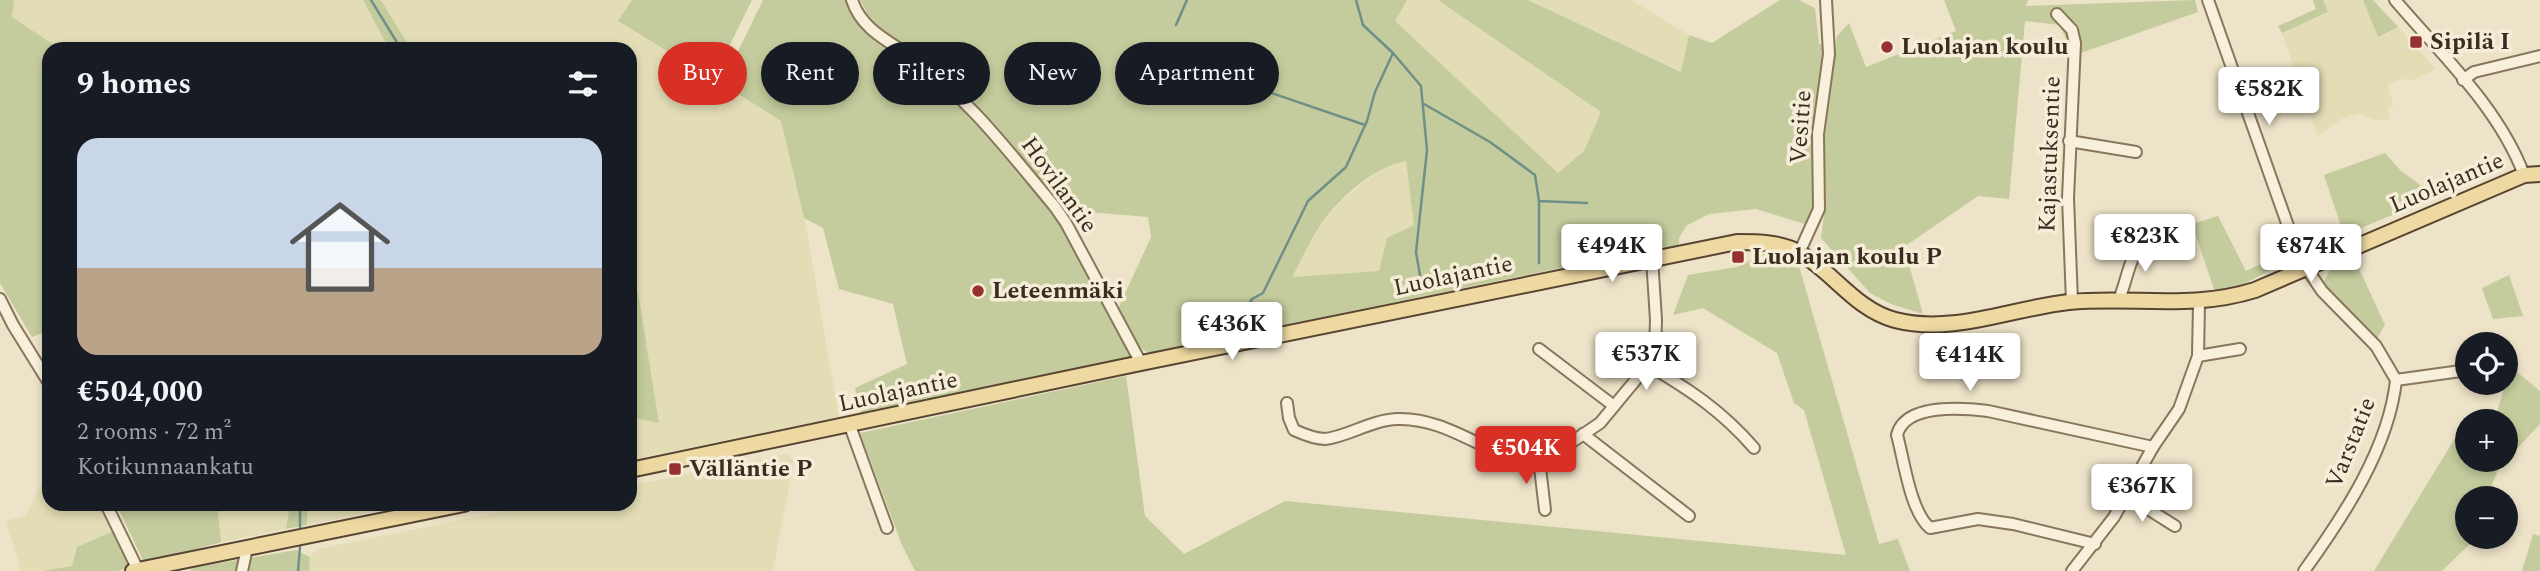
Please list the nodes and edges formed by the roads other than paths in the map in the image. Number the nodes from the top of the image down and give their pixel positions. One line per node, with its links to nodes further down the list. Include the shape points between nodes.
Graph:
1 (852, 0): 23 (street, Hovilantie, via 869,28 922,65 968,106 1055,207)
2 (1826, 0): 13 (street, Vesitie, via 1829,54 1818,134 1819,209)
3 (2208, 0): 15 (street, Varstatie)
4 (2395, 0): 7 (street)
5 (2057, 14): 8 (street, Kajastuksentie, via 2072,30 2075,43)
6 (2540, 56): 7 (street, via 2474,72)
7 (2463, 80): 11 (street, via 2506,136)
8 (2069, 141): 9 (street); 18 (street, Kajastuksentie)
9 (2136, 152)
10 (2540, 174): 11 (main road, Luolajantie)
11 (2524, 175): 15 (main road, Luolajantie)
12 (2152, 237): 17 (street, via 2138,246)
13 (1799, 253): 14 (main road, Luolajantie, via 1768,243 1737,242); 18 (main road, Luolajantie, via 1860,303 1894,320 1951,324)
14 (1652, 258): 23 (main road, Luolajantie); 24 (street, via 1655,350)
15 (2306, 267): 19 (main road, Luolajantie, via 2255,290); 27 (street, Varstatie, via 2336,307 2375,346)
16 (0, 299): 25 (street)
17 (2122, 301): 18 (main road, Luolajantie); 19 (main road, Luolajantie)
18 (2072, 302)
19 (2199, 303): 22 (street)
20 (1539, 349): 29 (street)
21 (2240, 349): 22 (street)
22 (2198, 356): 32 (street, via 2179,409)
23 (1141, 363): 30 (main road, Luolajantie)
24 (1648, 365): 29 (street); 33 (street, via 1707,401)
25 (42, 371)
26 (2455, 372): 27 (street)
27 (2396, 380): 48 (street, Varstatie, via 2367,472 2341,520)
28 (1287, 403): 34 (street, via 1294,430 1306,435 1325,439 1374,422 1420,419)
29 (1614, 406): 31 (street)
30 (850, 426): 35 (main road, Luolajantie); 42 (street)
31 (1583, 434): 34 (street); 40 (street)
32 (2152, 447): 36 (street); 43 (street, via 1963,408 1935,410 1907,418 1900,425 1897,435 1917,509 1930,528 1978,519)
33 (1754, 448)
34 (1534, 461): 37 (street)
35 (637, 469)
36 (2126, 495): 41 (street); 43 (street)
37 (1545, 510)
38 (109, 511): 45 (street)
39 (429, 511): 44 (main road)
40 (1689, 516)
41 (2175, 526)
42 (887, 528)
43 (2095, 544): 47 (street)
44 (247, 548): 45 (main road); 46 (street)
45 (136, 570)
46 (242, 571)
47 (2072, 571)
48 (2304, 571)

